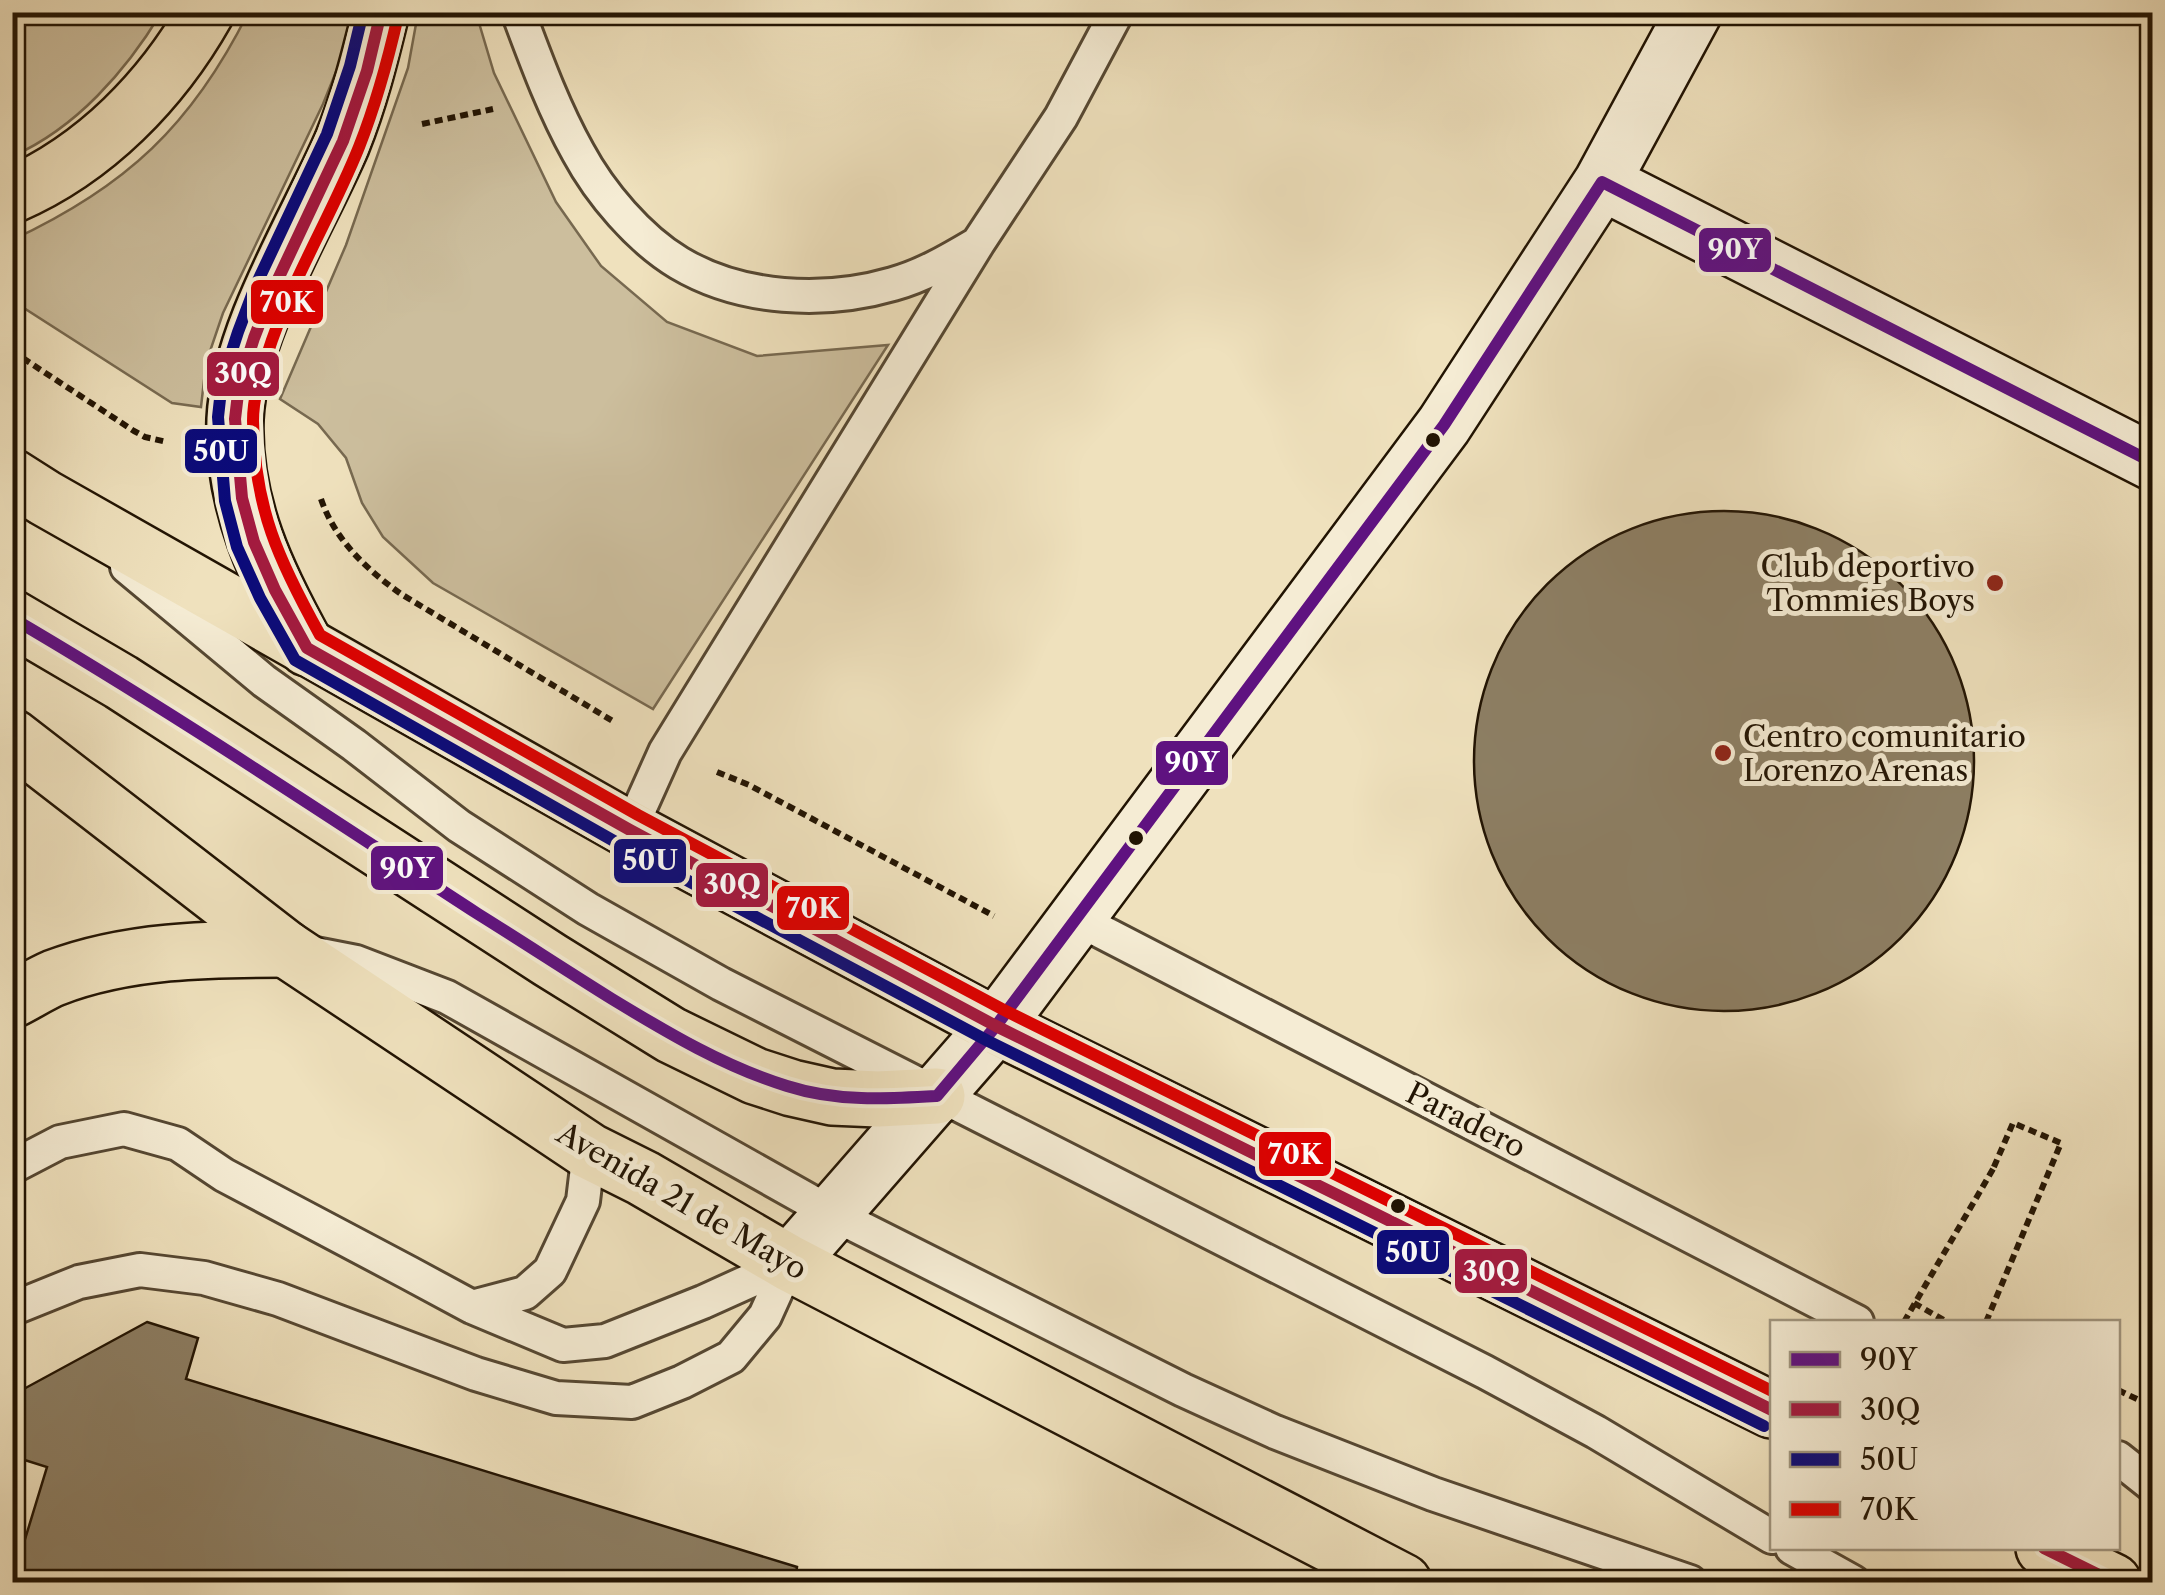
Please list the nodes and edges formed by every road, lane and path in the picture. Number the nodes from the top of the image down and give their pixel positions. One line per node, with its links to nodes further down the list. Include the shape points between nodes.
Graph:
1 (206, 12): 9 (main road, via 172,66 128,116 77,159)
2 (382, 12): 7 (main road)
3 (518, 12): 6 (lane)
4 (1118, 12): 10 (lane, via 1061,118)
5 (1694, 12): 8 (street)
6 (550, 98): 7 (path); 10 (lane, via 618,209 680,264 718,281 759,292 846,294 908,279)
7 (343, 141): 12 (main road, via 254,338 239,385)
8 (1602, 182): 13 (street); 20 (street, via 1444,425)
9 (12, 195)
10 (978, 243): 18 (lane)
11 (12, 351): 12 (path, via 145,437)
12 (236, 448): 16 (main road, via 254,542); 18 (path, via 300,457 338,535 376,577)
13 (2152, 462)
14 (29, 487): 16 (main road); 24 (lane, via 264,681 460,826 704,975)
15 (12, 618): 24 (main road, via 672,1035 792,1088 832,1097)
16 (308, 648): 19 (main road)
17 (12, 738): 21 (main road, Avenida 21 de Mayo)
18 (665, 752): 19 (lane); 20 (path)
19 (630, 830): 23 (main road)
20 (1064, 933): 23 (street); 31 (lane, Paradero)
21 (286, 949): 22 (main road, via 102,962); 25 (main road, Avenida 21 de Mayo); 27 (lane, via 356,962 447,996)
22 (12, 1000)
23 (996, 1026): 24 (street); 34 (main road)
24 (937, 1096): 27 (street); 37 (lane, via 1485,1372)
25 (588, 1151): 28 (main road, Avenida 21 de Mayo); 29 (lane, via 583,1201 550,1271 525,1294)
26 (12, 1167): 29 (lane, via 60,1142 124,1129 178,1144)
27 (833, 1214): 28 (street); 41 (lane, via 1275,1432)
28 (790, 1263): 29 (lane, via 605,1341 562,1345); 30 (lane, via 765,1316 731,1357 632,1402 556,1398 204,1278 140,1270 79,1282); 40 (main road, Avenida 21 de Mayo)
29 (472, 1306)
30 (12, 1309)
31 (1853, 1320)
32 (1905, 1320): 33 (path, bridge, via 2013,1123 2061,1142)
33 (1987, 1320)
34 (1770, 1409)
35 (2120, 1460): 36 (lane)
36 (2152, 1485)
37 (1770, 1535)
38 (1796, 1550): 42 (lane)
39 (2048, 1550): 43 (main road)
40 (1402, 1582)
41 (1690, 1582)
42 (1853, 1582)
43 (2112, 1582)

